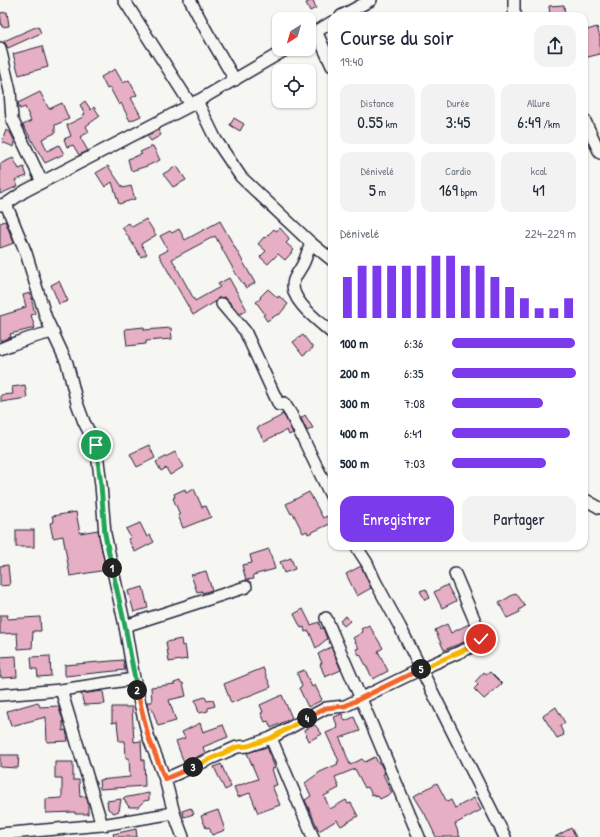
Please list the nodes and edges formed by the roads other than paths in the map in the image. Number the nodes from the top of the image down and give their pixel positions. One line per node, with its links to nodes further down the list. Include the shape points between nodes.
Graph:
1 (124, 0): 14 (street)
2 (190, 0): 13 (street)
3 (371, 0): 5 (street)
4 (514, 0): 6 (street)
5 (348, 12)
6 (516, 12)
7 (328, 24): 8 (street)
8 (316, 31)
9 (316, 38): 12 (street)
10 (0, 48): 17 (street, via 10,91 12,119)
11 (274, 56): 13 (street)
12 (328, 59)
13 (235, 80): 14 (street)
14 (194, 103): 17 (street); 19 (street, via 240,177)
15 (588, 128): 16 (street)
16 (600, 153)
17 (42, 182): 18 (street)
18 (3, 205): 23 (street, via 26,253 35,286)
19 (311, 243): 20 (street); 22 (street, via 294,281 293,291 303,306)
20 (328, 257)
21 (222, 304): 25 (street, via 245,331 279,405 284,403 291,414)
22 (328, 329)
23 (53, 332): 24 (street); 32 (street, via 67,363 84,422 96,445 105,534)
24 (0, 349)
25 (328, 490)
26 (588, 501): 27 (street)
27 (600, 508)
28 (359, 550): 33 (street)
29 (454, 574): 33 (street, via 481,639 478,644)
30 (246, 586): 32 (street)
31 (326, 618): 37 (street)
32 (125, 626): 34 (street)
33 (421, 669): 37 (street); 46 (street)
34 (134, 679): 35 (street); 39 (street, via 148,736)
35 (61, 690): 36 (street); 41 (street)
36 (0, 695)
37 (361, 698): 38 (street, via 345,706 326,708); 45 (street)
38 (271, 738): 39 (street, via 237,747); 44 (street)
39 (165, 779): 40 (street)
40 (174, 813): 41 (street); 43 (street)
41 (102, 825): 42 (street)
42 (0, 834)
43 (183, 837)
44 (313, 837)
45 (418, 837)
46 (505, 837)

